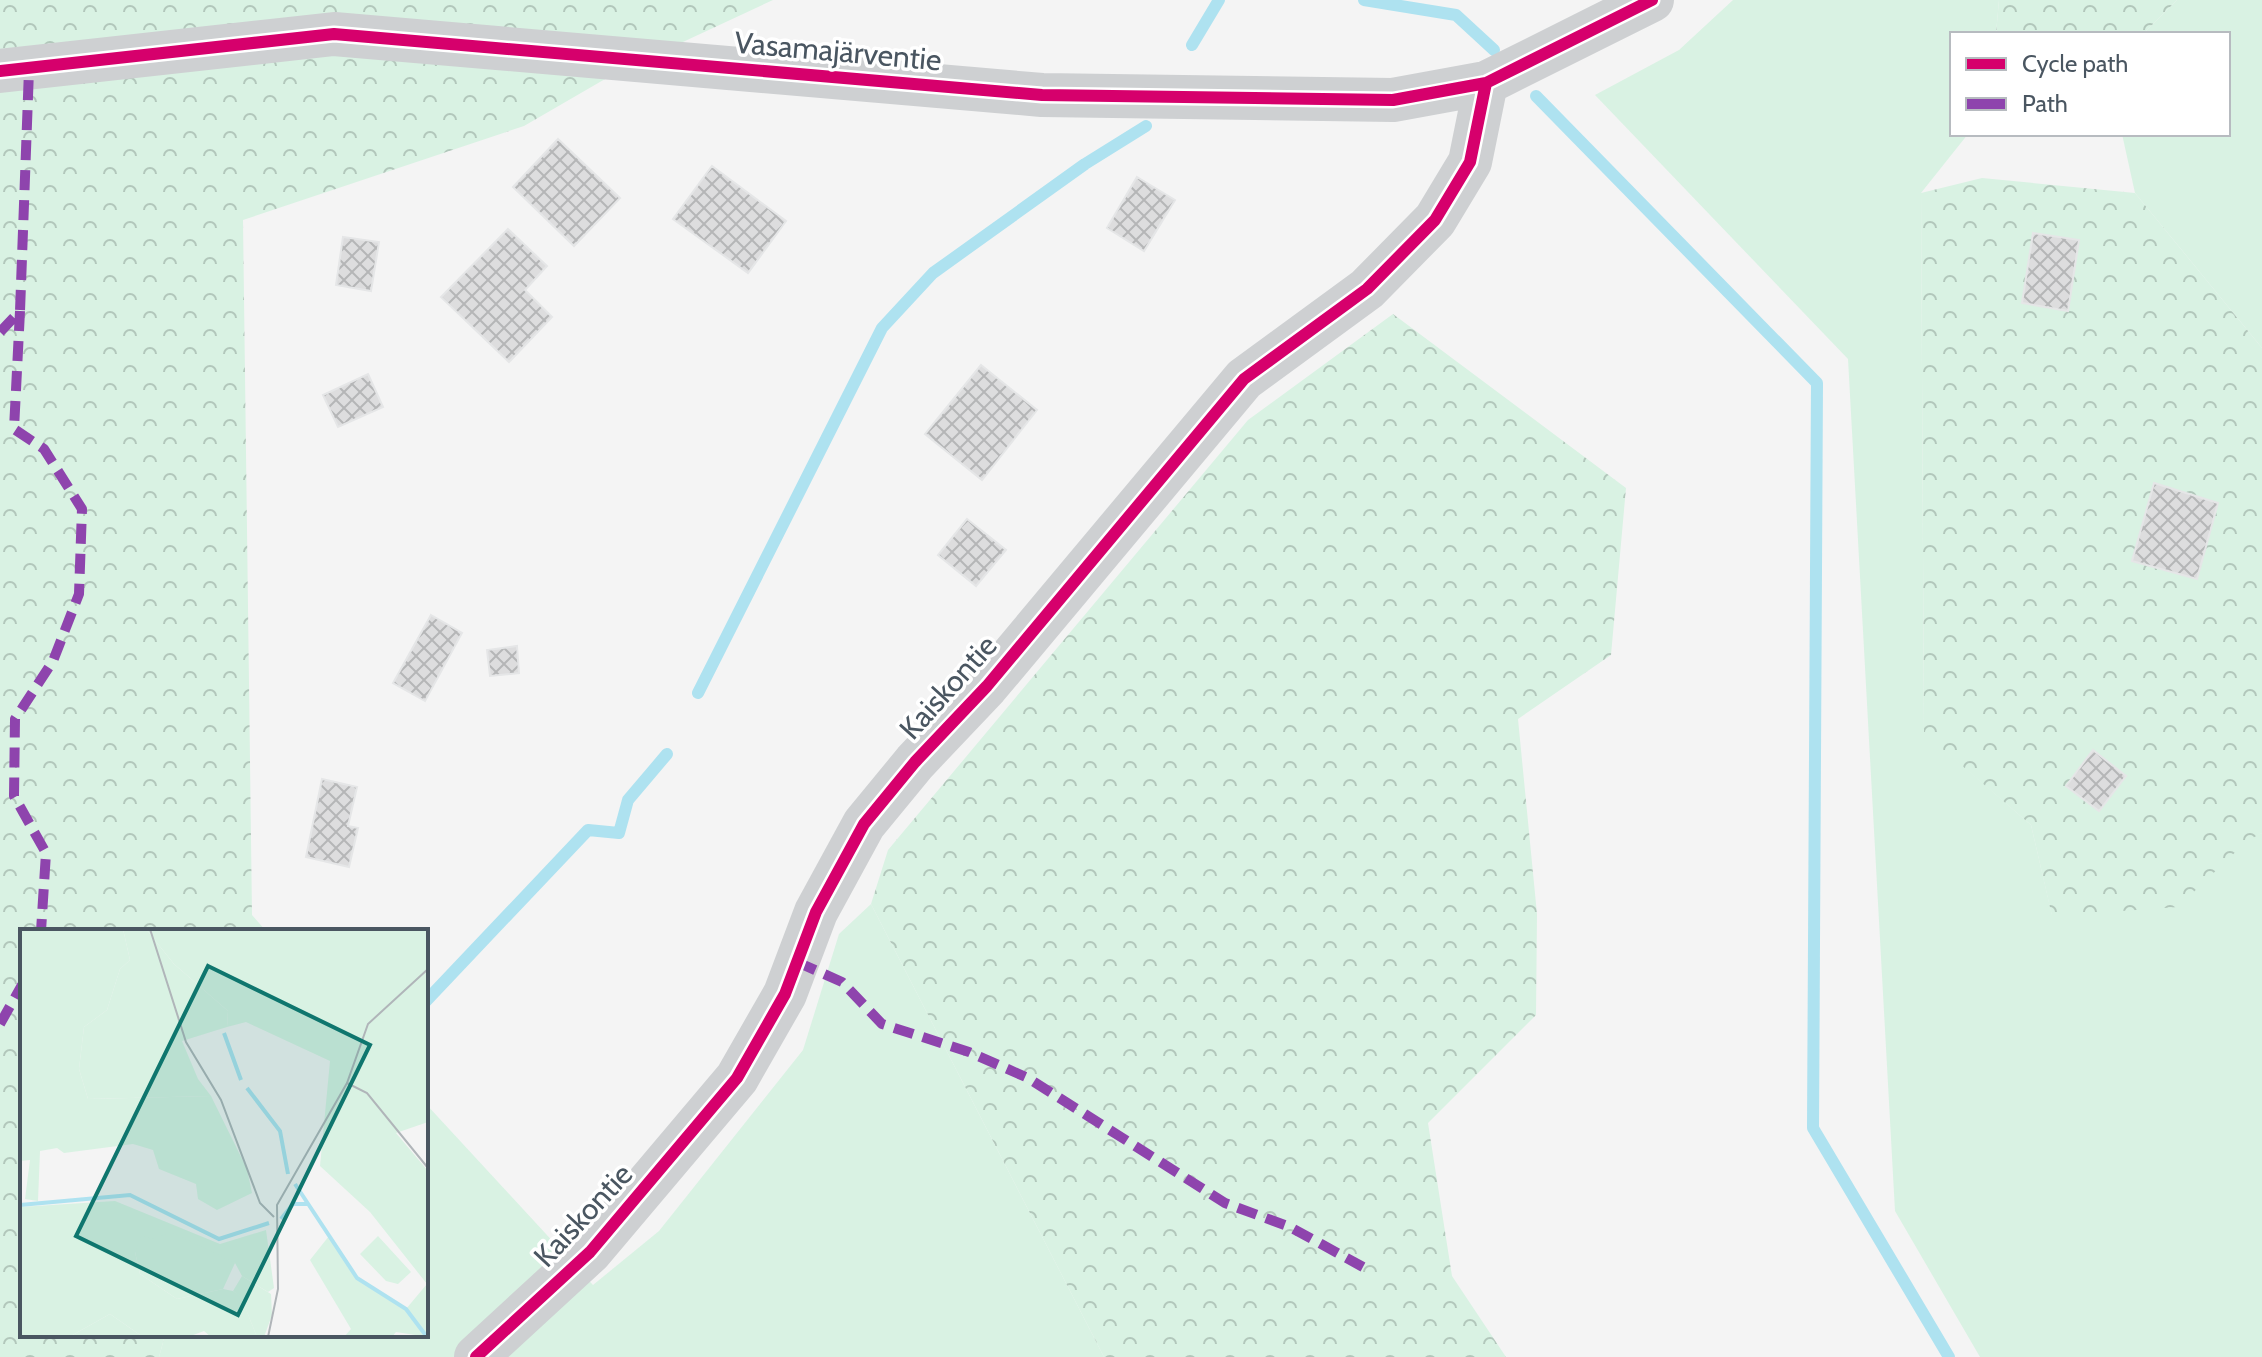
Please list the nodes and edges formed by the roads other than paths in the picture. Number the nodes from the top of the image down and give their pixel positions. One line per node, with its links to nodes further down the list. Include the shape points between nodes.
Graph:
1 (1652, 0): 4 (street, Vasamajärventie)
2 (329, 17): 3 (street, Vasamajärventie); 4 (street, Vasamajärventie, via 1042,95 1393,100)
3 (0, 71)
4 (1486, 83): 5 (street, Kaiskontie, via 1470,162 1435,220 1367,289 1244,379 987,686 915,762 864,824 816,912 785,994 737,1078 590,1252)
5 (476, 1357)

